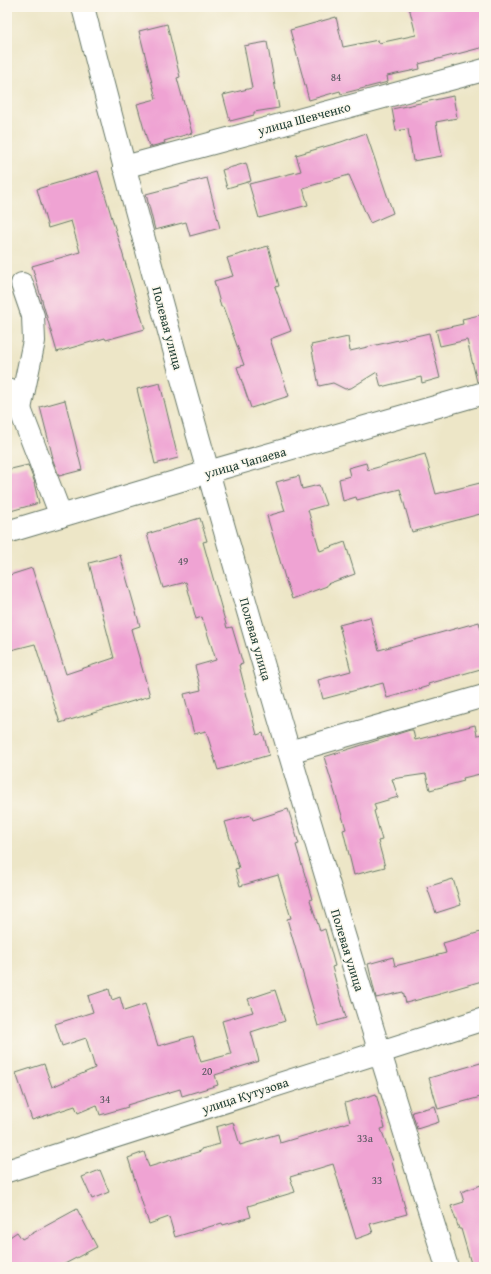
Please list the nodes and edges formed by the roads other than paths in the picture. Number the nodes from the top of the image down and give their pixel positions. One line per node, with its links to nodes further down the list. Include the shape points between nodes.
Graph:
1 (83, 7): 3 (street, Полевая улица)
2 (484, 70): 3 (street, улица Шевченко)
3 (124, 167): 8 (street, Полевая улица)
4 (22, 284): 7 (street, via 33,316 34,341)
5 (7, 389): 7 (street)
6 (484, 393): 8 (street, улица Чапаева)
7 (20, 409): 9 (street)
8 (208, 472): 9 (street, улица Чапаева); 12 (street, Полевая улица)
9 (61, 516): 10 (street, улица Чапаева)
10 (7, 532)
11 (484, 696): 12 (street)
12 (289, 752): 14 (street, Полевая улица)
13 (484, 1019): 14 (street, улица Кутузова)
14 (379, 1052): 15 (street, улица Кутузова); 16 (street, Полевая улица)
15 (7, 1171)
16 (447, 1267)

